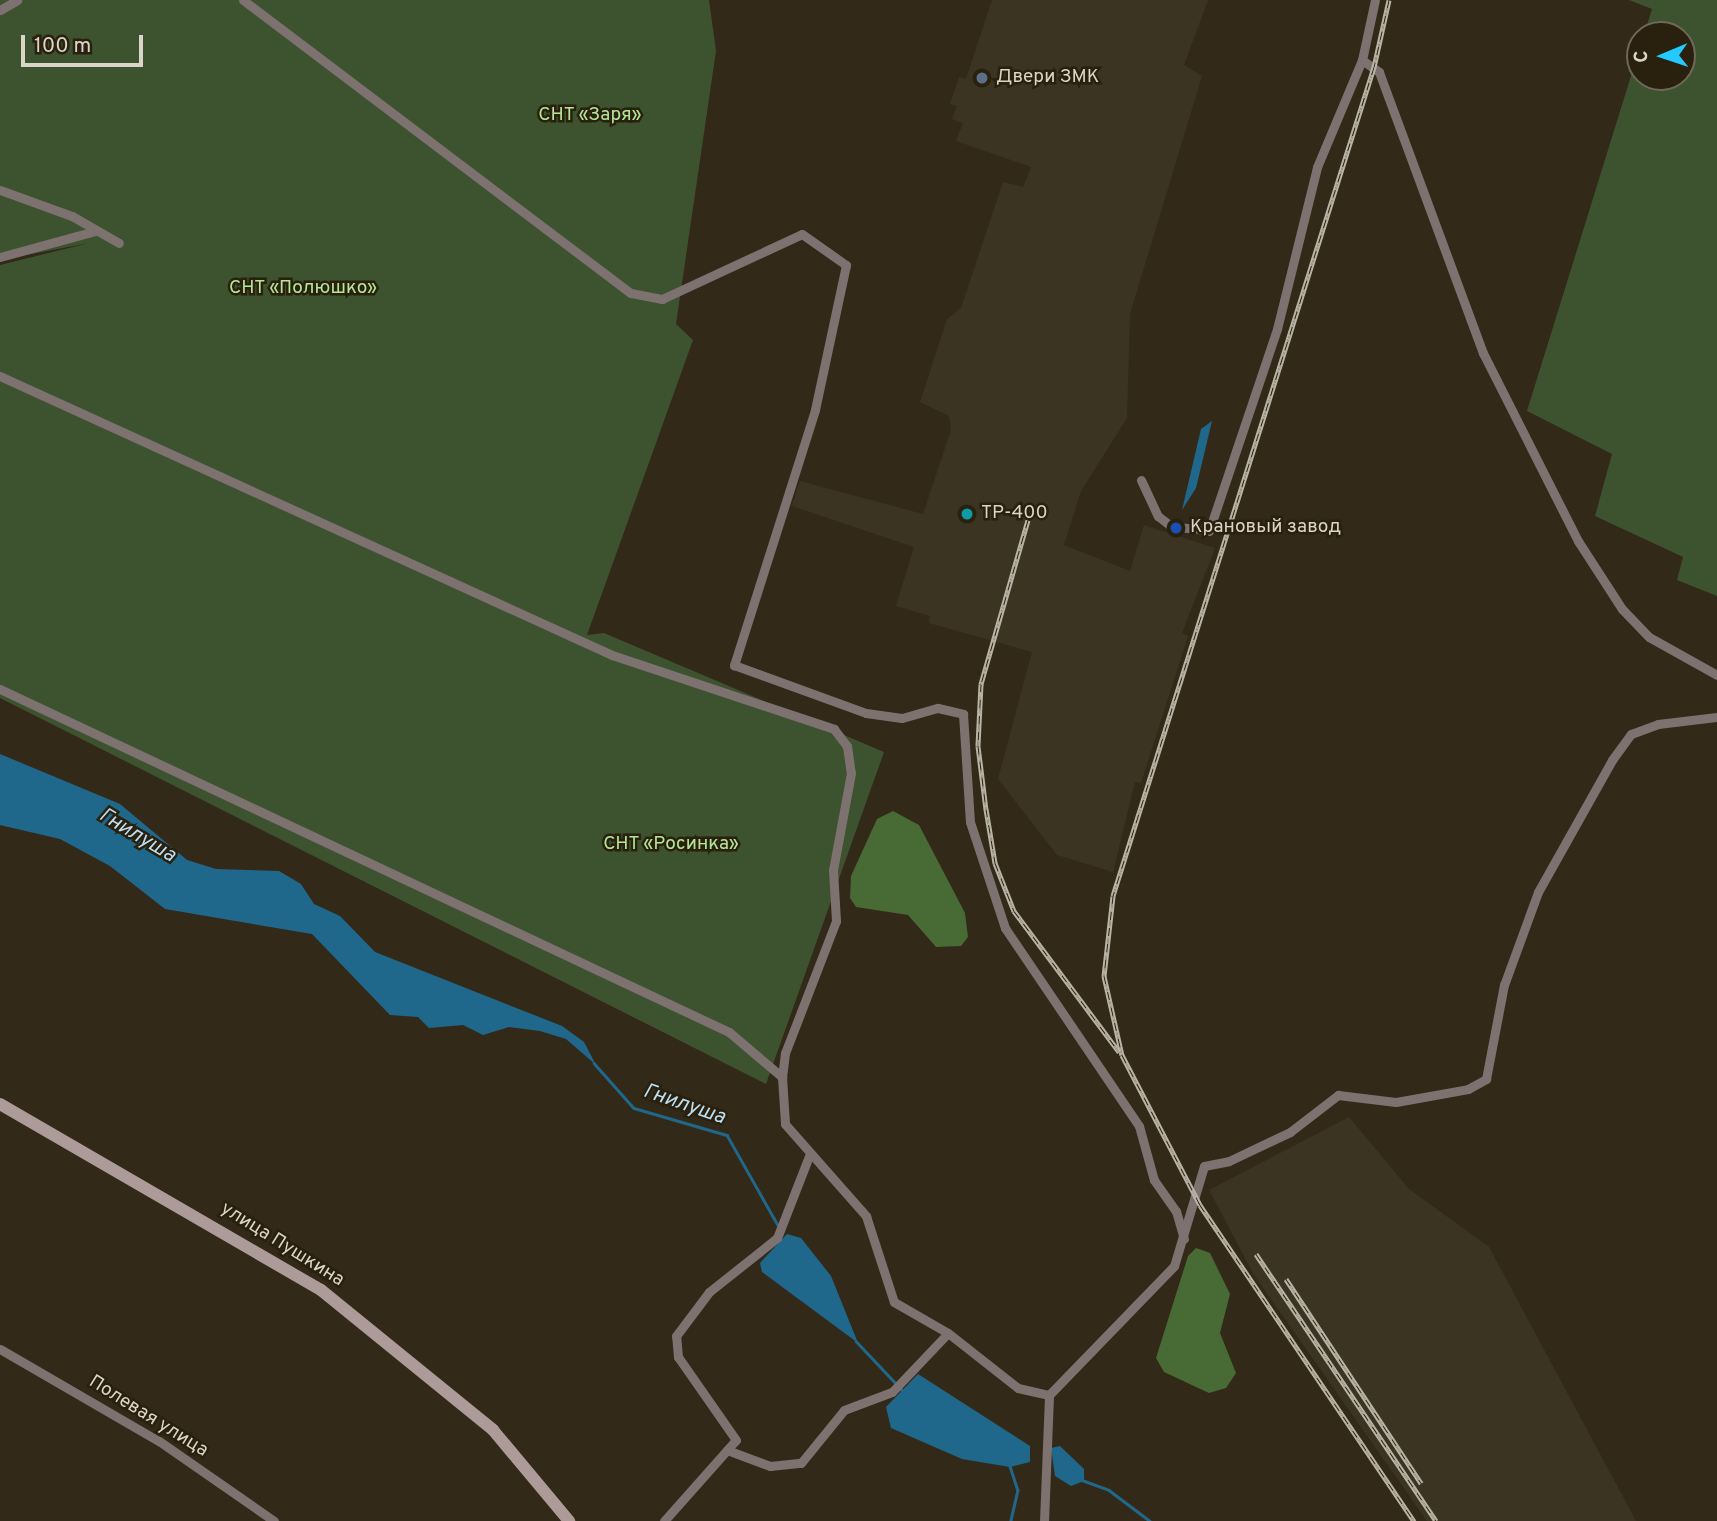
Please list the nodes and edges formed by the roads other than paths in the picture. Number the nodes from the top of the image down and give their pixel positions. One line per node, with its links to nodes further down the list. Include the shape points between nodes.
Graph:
1 (17, 0): 4 (street)
2 (243, 0): 18 (street, via 631,293 662,299 802,234 846,265 815,410 734,665 866,713 902,718 938,708 963,714 970,822 1005,928 1139,1126 1154,1180 1176,1211)
3 (1375, 0): 5 (street)
4 (0, 10)
5 (1362, 60): 11 (street, via 1317,167 1277,329 1209,531 1171,526 1158,516); 12 (street, via 1379,72 1483,353 1578,541 1622,609 1649,637)
6 (0, 190): 7 (street)
7 (95, 231): 8 (street); 9 (street)
8 (119, 243)
9 (0, 257)
10 (0, 376): 15 (street, via 612,655 834,729 847,746 851,773 833,870 836,922 785,1053)
11 (1141, 480)
12 (1717, 675)
13 (0, 689): 15 (street, via 108,745 704,1019)
14 (1717, 718): 18 (street, via 1658,724 1632,734 1612,760 1538,892 1504,985 1486,1079 1468,1089 1396,1102 1338,1095 1290,1132 1229,1161 1204,1166)
15 (782, 1077): 17 (street, via 785,1125)
16 (0, 1104): 24 (main road, улица Пушкина, via 321,1290 493,1430)
17 (810, 1156): 19 (street, via 866,1216 894,1302); 22 (street, via 777,1238 709,1293 676,1336 678,1357 736,1440)
18 (1184, 1240): 21 (street, via 1174,1266)
19 (948, 1333): 21 (street, via 1018,1388); 22 (street, via 892,1392 844,1409 801,1463 770,1466)
20 (0, 1349): 23 (street, Полевая улица, via 159,1441)
21 (1049, 1395): 26 (street)
22 (727, 1450): 25 (street)
23 (274, 1521)
24 (569, 1521)
25 (664, 1521)
26 (1044, 1521)

